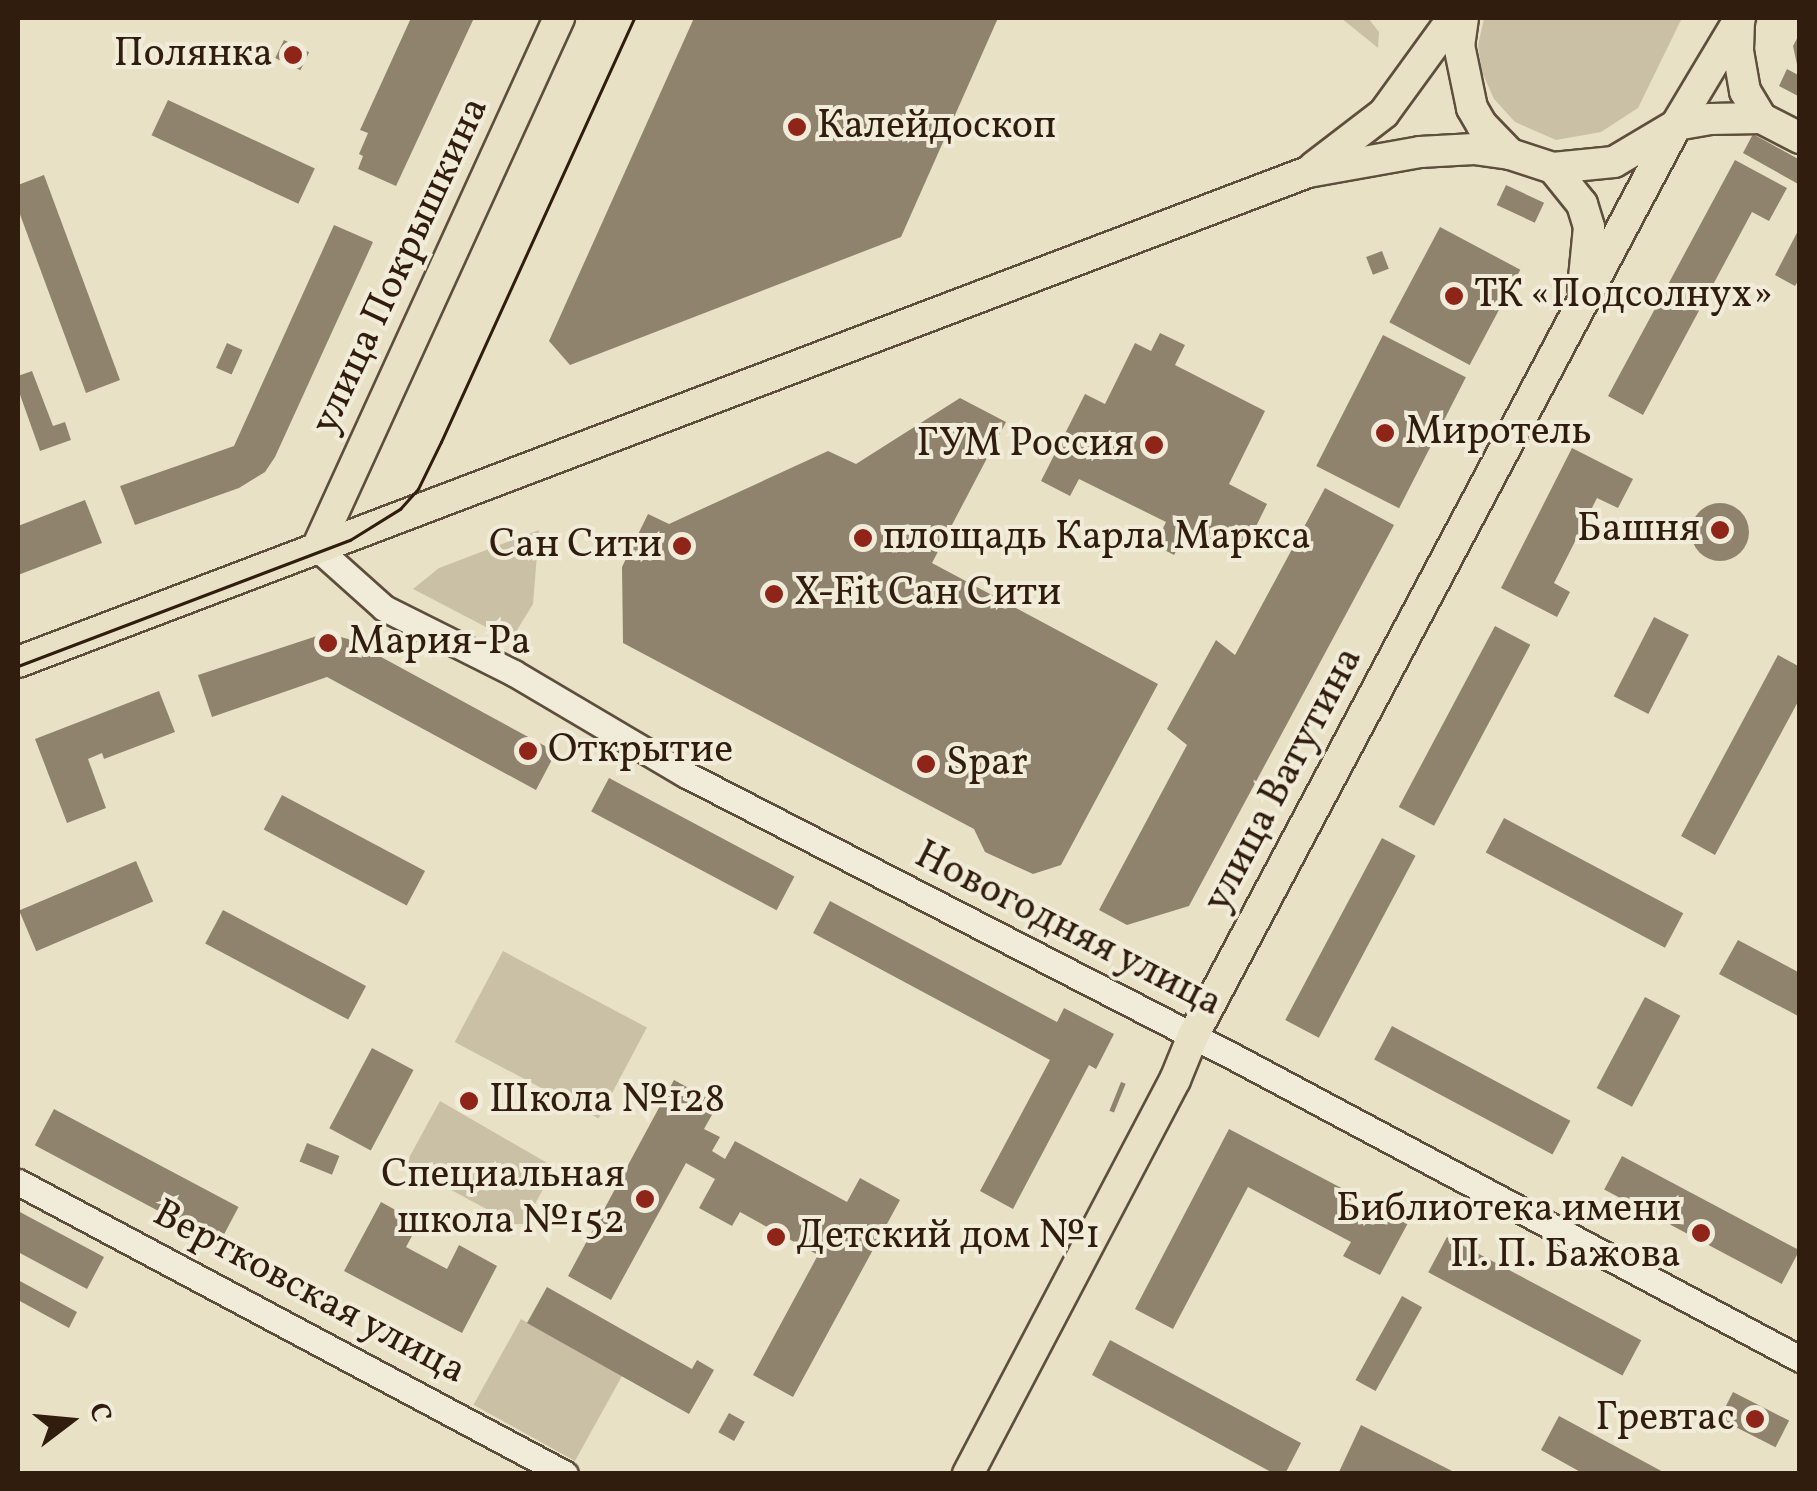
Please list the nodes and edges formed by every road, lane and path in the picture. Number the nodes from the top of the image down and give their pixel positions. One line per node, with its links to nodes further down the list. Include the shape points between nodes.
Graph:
1 (558, 18): 12 (main road, улица Покрышкина)
2 (1452, 18): 10 (main road, via 1384,114)
3 (1463, 18): 8 (main road, via 1459,45 1472,108)
4 (1739, 18): 5 (main road, via 1745,91); 6 (main road)
5 (1761, 118): 6 (main road); 7 (main road)
6 (1676, 126): 9 (main road, via 1614,162); 11 (main road, улица Ватутина)
7 (1800, 138)
8 (1510, 154): 9 (main road); 10 (main road, via 1420,152)
9 (1554, 168): 11 (main road, via 1582,204 1588,226)
10 (1308, 172): 12 (main road)
11 (1580, 304): 14 (main road, улица Ватутина)
12 (317, 548): 13 (main road); 14 (street, Новогодняя улица, via 384,608 514,673 755,812)
13 (18, 662)
14 (1193, 1036): 16 (street, Новогодняя улица); 18 (main road, улица Ватутина)
15 (18, 1182): 17 (street, Вертковская улица)
16 (1800, 1359)
17 (564, 1474)
18 (968, 1474)

